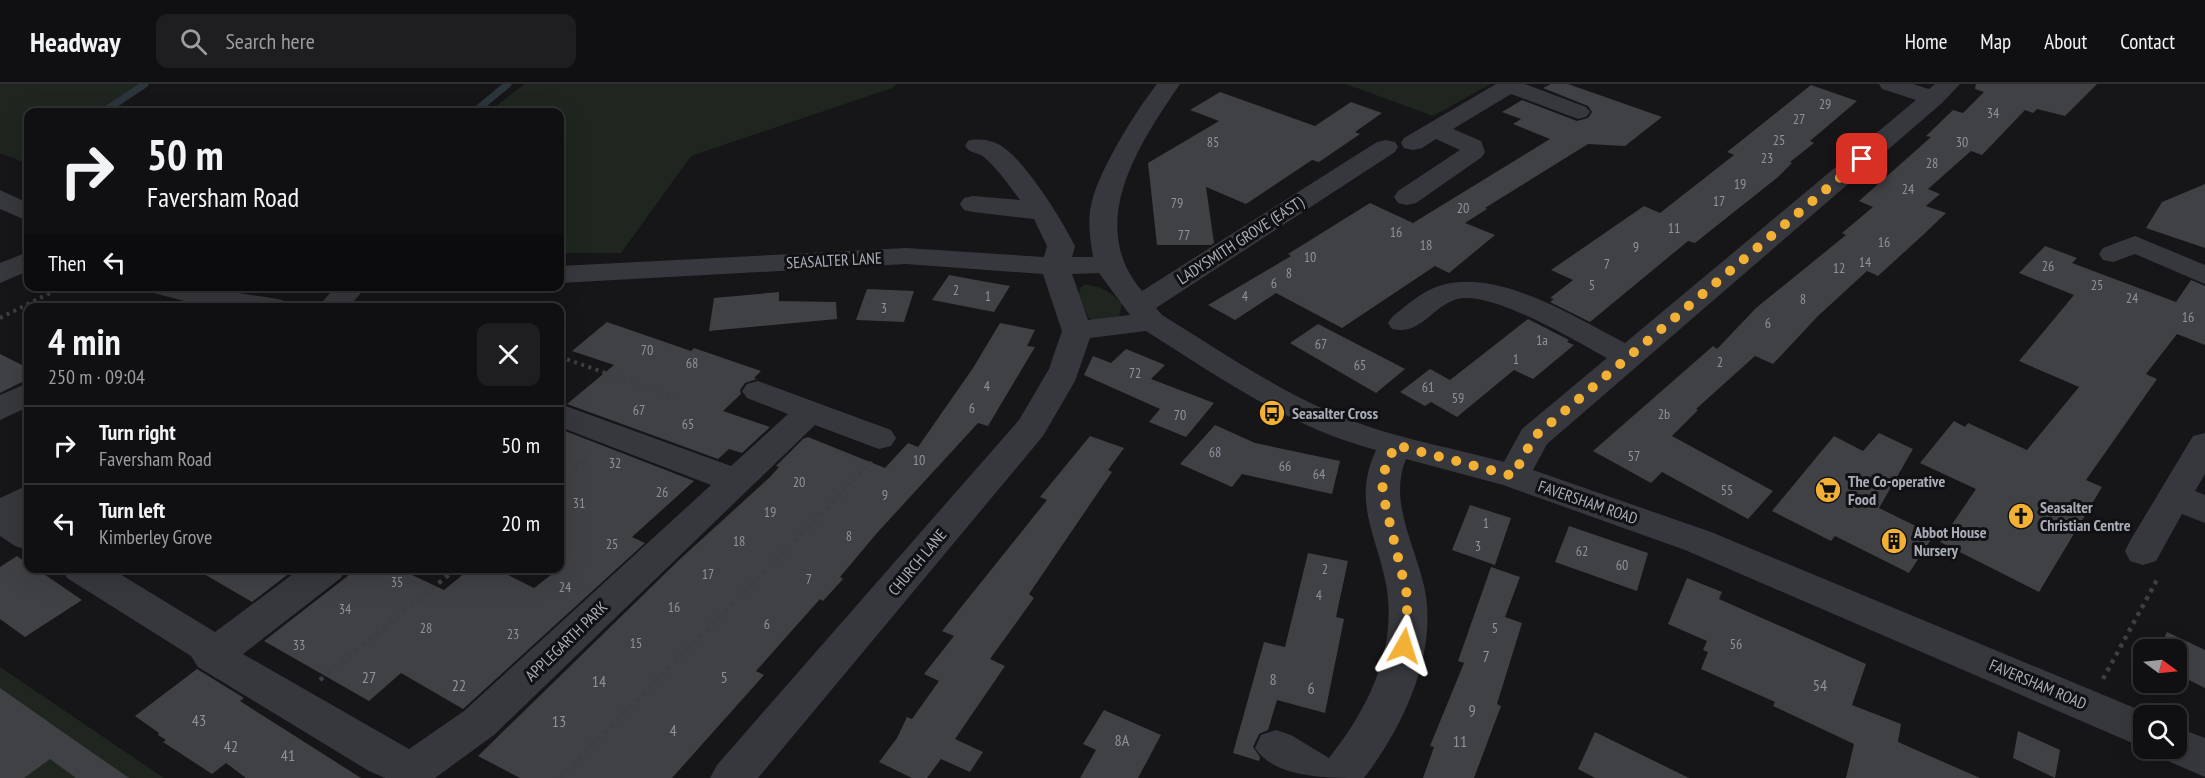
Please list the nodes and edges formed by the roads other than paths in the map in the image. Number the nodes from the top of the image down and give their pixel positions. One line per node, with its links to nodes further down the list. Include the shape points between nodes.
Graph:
1 (1169, 84): 15 (street, FAVERSHAM ROAD, via 1121,163 1105,201 1102,233)
2 (1890, 84): 4 (street)
3 (1511, 85): 5 (street); 6 (street)
4 (1942, 91): 27 (street)
5 (1578, 112)
6 (1435, 130): 7 (street); 10 (street, via 1472,146 1473,152)
7 (1413, 143)
8 (977, 146): 12 (street, via 1000,156)
9 (1386, 147): 24 (street, LADYSMITH GROVE (EAST), via 1340,174)
10 (1407, 197)
11 (973, 204): 12 (street)
12 (1042, 213): 16 (street, via 1061,246)
13 (2113, 254): 19 (street, via 2134,244)
14 (24, 262): 17 (street)
15 (1109, 264): 16 (street, SEASALTER LANE); 24 (street, FAVERSHAM ROAD)
16 (1055, 267): 18 (street, SEASALTER LANE, via 906,256); 26 (street)
17 (0, 274)
18 (564, 274)
19 (2205, 275)
20 (169, 291): 22 (street)
21 (348, 291): 23 (street)
22 (189, 302)
23 (336, 303)
24 (1145, 314): 26 (street); 35 (street, FAVERSHAM ROAD, via 1257,388 1317,419)
25 (1403, 323): 27 (street, via 1441,295 1479,290 1514,301)
26 (1077, 331): 51 (street, CHURCH LANE, via 1071,357 1051,399 1031,428)
27 (1629, 357): 36 (street, via 1534,437)
28 (758, 391): 31 (street)
29 (24, 395): 30 (street)
30 (0, 408)
31 (811, 411): 33 (street); 37 (street, APPLEGARTH PARK)
32 (564, 416): 37 (street)
33 (879, 438)
34 (2205, 444): 39 (street)
35 (1395, 445): 36 (street, FAVERSHAM ROAD); 53 (street, via 1382,477 1408,599 1402,661 1383,710 1361,751)
36 (1513, 476): 46 (street, FAVERSHAM ROAD, via 1698,541)
37 (735, 482): 50 (street, APPLEGARTH PARK, via 479,723 413,770)
38 (24, 500): 40 (street)
39 (2190, 503): 42 (street)
40 (0, 516): 41 (street)
41 (24, 534)
42 (2153, 559)
43 (88, 573): 45 (street, APPLEGARTH PARK, via 205,645)
44 (321, 573): 45 (street)
45 (212, 656): 50 (street, APPLEGARTH PARK, via 292,703)
46 (2133, 725)
47 (1276, 747): 52 (street)
48 (2187, 750): 49 (street)
49 (2205, 758)
50 (381, 768)
51 (732, 778)
52 (1323, 778)
53 (1339, 778)

